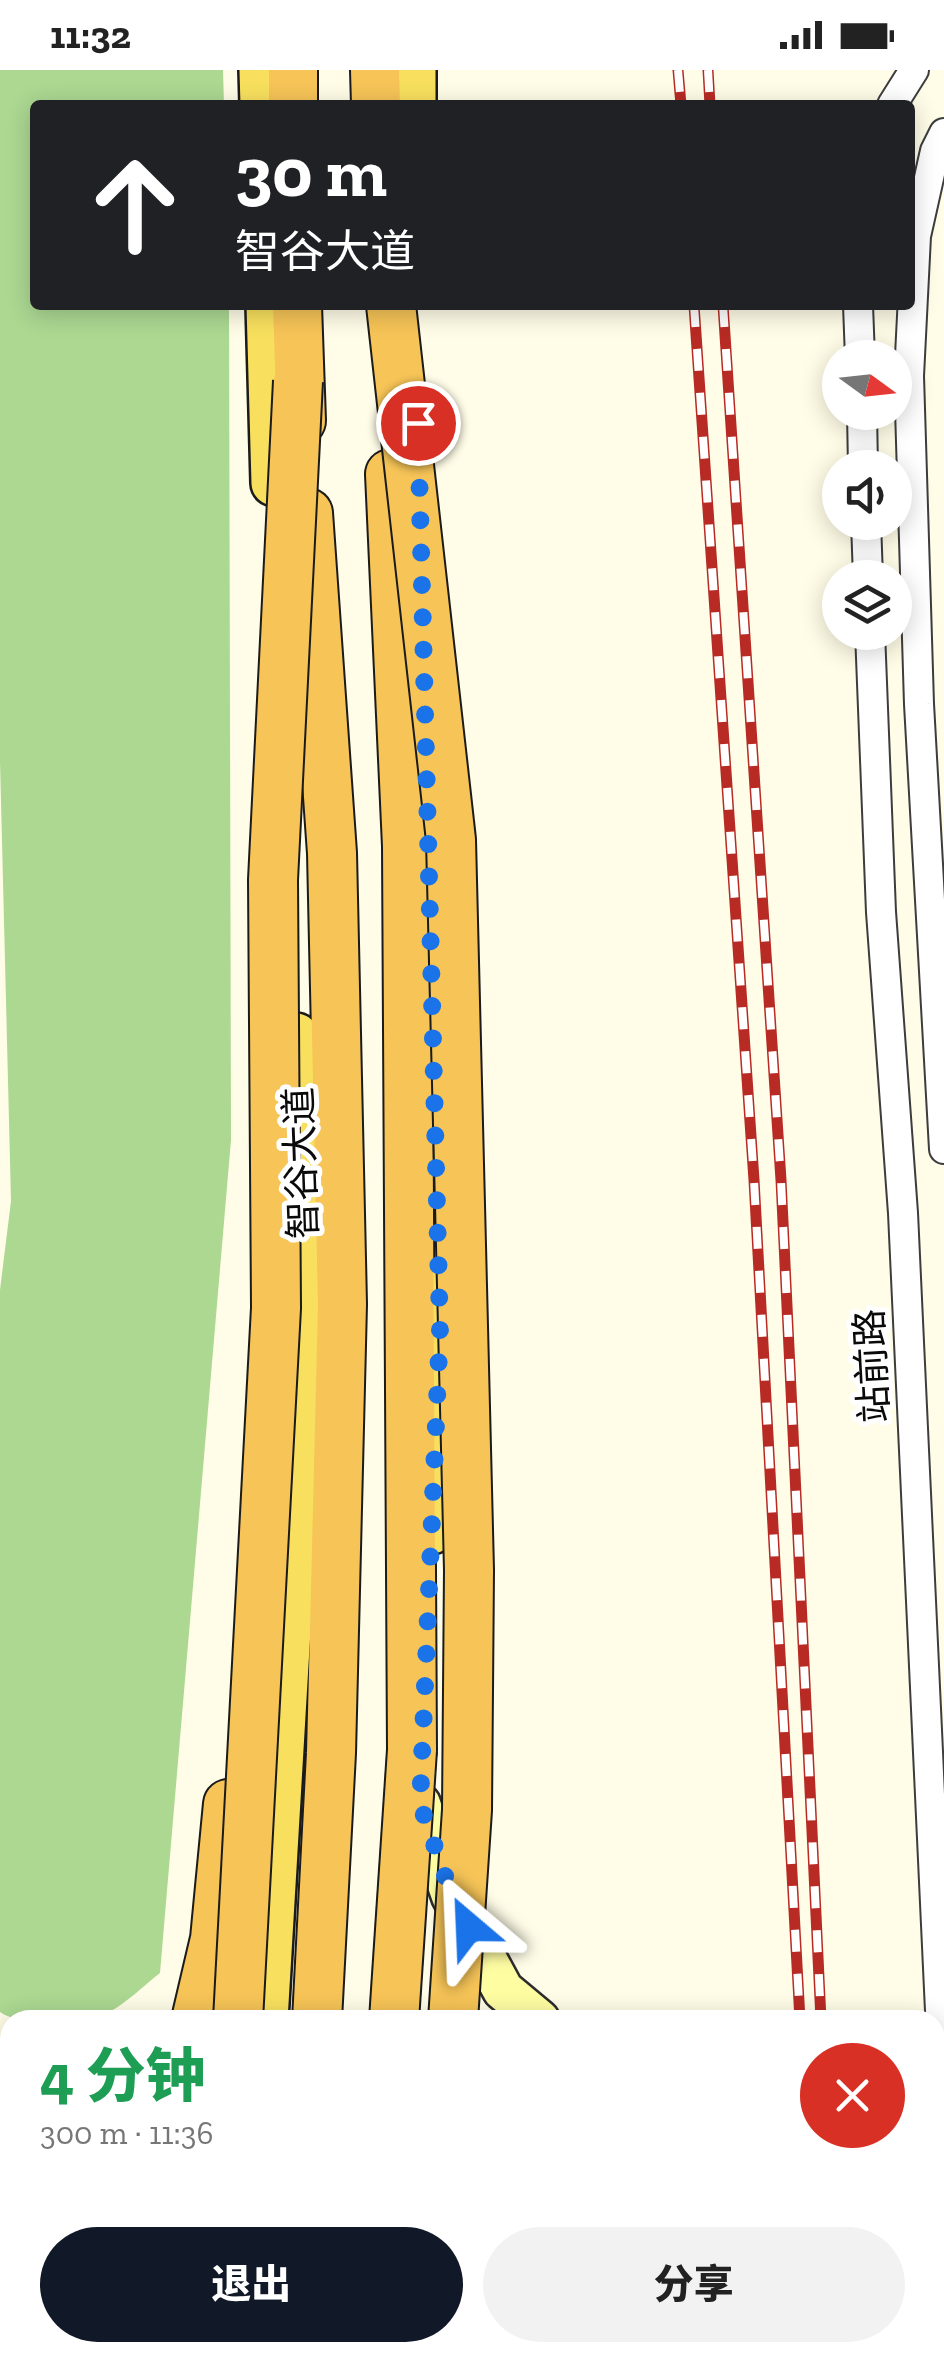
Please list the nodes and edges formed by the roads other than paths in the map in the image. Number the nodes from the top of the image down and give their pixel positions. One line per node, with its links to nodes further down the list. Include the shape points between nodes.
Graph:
1 (262, 70): 6 (main road)
2 (293, 70): 7 (highway)
3 (375, 70): 8 (highway)
4 (413, 70): 9 (main road)
5 (914, 70): 10 (street)
6 (263, 100)
7 (294, 100)
8 (376, 100)
9 (413, 100)
10 (895, 100)
11 (944, 134): 12 (street)
12 (915, 256)
13 (268, 310): 26 (main road, 智谷大道, via 307,1308)
14 (297, 310): 21 (highway, 智谷大道)
15 (382, 310): 32 (highway, bridge, via 407,846 412,1308 412,1750)
16 (391, 310): 34 (highway, bridge, via 451,840 469,1570 467,1810)
17 (416, 310): 25 (main road, via 440,1329)
18 (858, 310): 20 (street)
19 (912, 310): 23 (street, via 918,704)
20 (859, 340)
21 (298, 382): 24 (highway, bridge, via 273,880); 31 (highway, 智谷大道, bridge, via 332,853 342,1304 332,1753)
22 (871, 650): 36 (street, 站前路)
23 (944, 1149)
24 (276, 1308): 27 (highway, bridge, via 216,1939); 29 (highway, bridge)
25 (420, 1804): 33 (main road); 35 (main road, via 452,1896 503,1990)
26 (268, 1962): 28 (main road); 30 (main road, 智谷大道)
27 (201, 2010)
28 (211, 2010)
29 (239, 2010)
30 (266, 2010)
31 (318, 2010)
32 (392, 2010)
33 (392, 2010)
34 (455, 2010)
35 (526, 2010)
36 (940, 2010)

